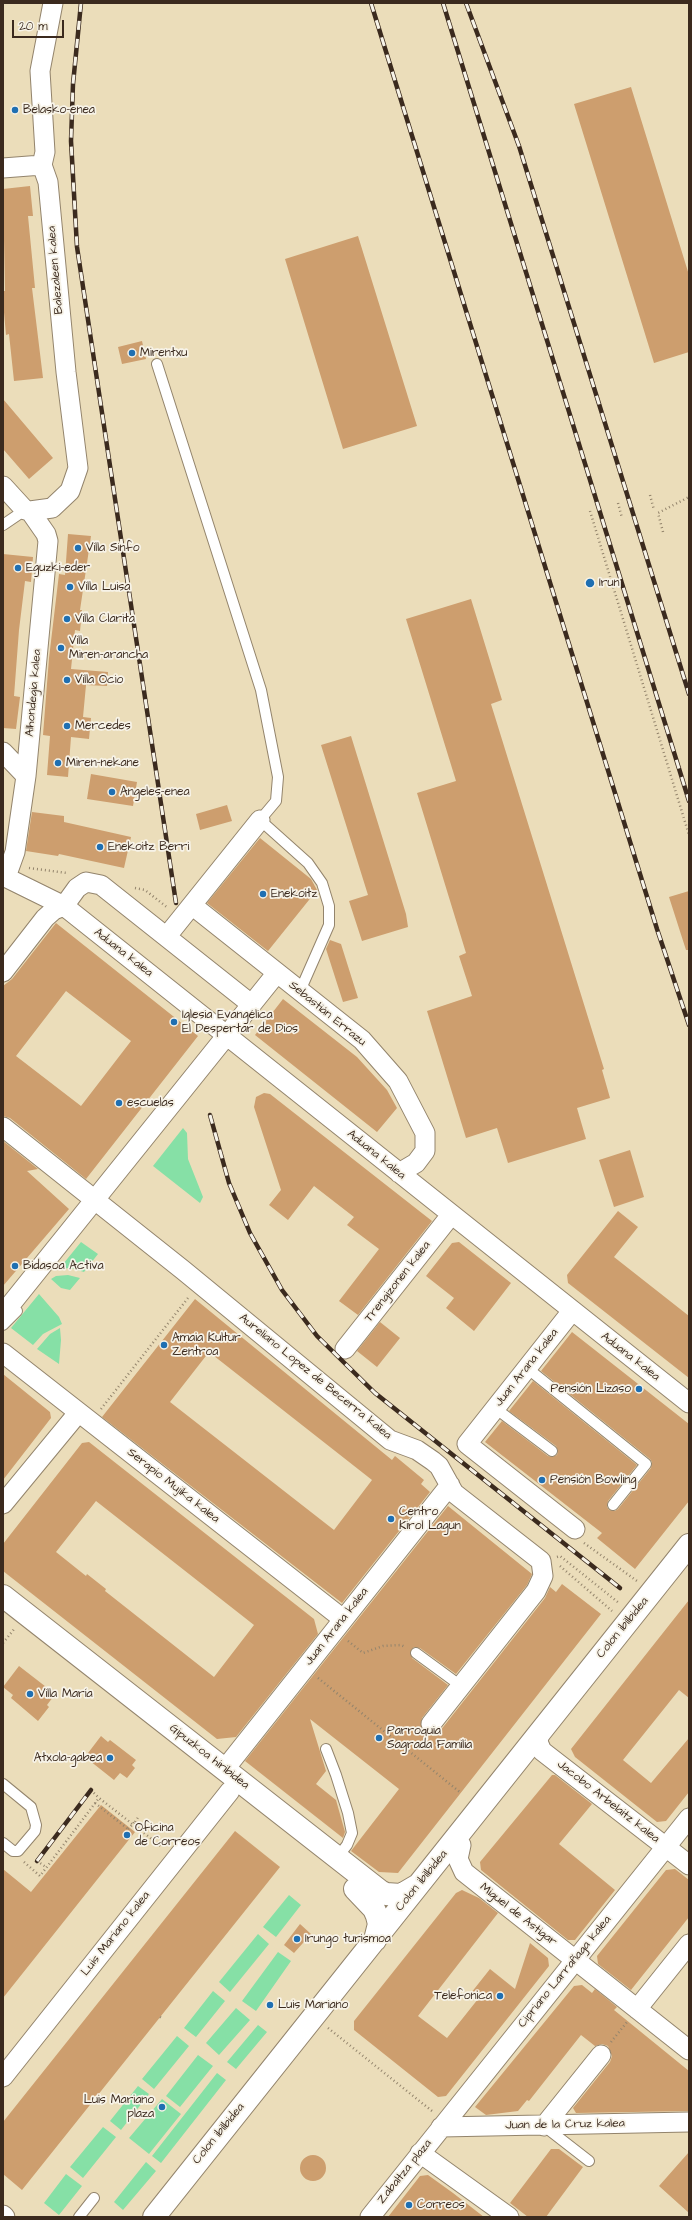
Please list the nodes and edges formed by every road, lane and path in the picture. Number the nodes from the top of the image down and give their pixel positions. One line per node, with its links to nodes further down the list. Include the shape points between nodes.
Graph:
1 (53, 3): 2 (street, Balezaleen kalea, via 40,71 45,152)
2 (42, 165): 3 (street); 10 (street, Balezaleen kalea, via 48,182 78,468 70,491 61,501 52,508)
3 (3, 168)
4 (157, 364): 17 (lane, via 261,690 278,777 276,801)
5 (3, 486): 10 (street, Alhondegia kalea)
6 (650, 494): 9 (path)
7 (689, 497): 14 (path, via 658,514)
8 (618, 503): 12 (path)
9 (654, 510)
10 (27, 511): 13 (lane); 16 (street, Alhondegia kalea, via 46,534 48,541)
11 (590, 511): 18 (path)
12 (622, 518)
13 (3, 525)
14 (663, 532)
15 (3, 752): 16 (street)
16 (26, 776): 19 (street, Alhondegia kalea, via 15,852)
17 (260, 820): 21 (street); 25 (lane, via 308,863 322,883 329,906 329,925)
18 (689, 835)
19 (4, 876): 20 (street, Aduana kalea)
20 (64, 906): 22 (street, via 77,888 86,882 101,885); 23 (street, via 45,918); 27 (street, Aduana kalea)
21 (193, 906): 22 (street); 24 (street)
22 (167, 936): 26 (street)
23 (3, 972)
24 (276, 974): 25 (street, Sebastián Errazu); 26 (street)
25 (300, 991): 29 (street, Sebastián Errazu, via 362,1040 398,1081 421,1123 425,1151 416,1163)
26 (251, 1004): 27 (street)
27 (227, 1034): 29 (street, Aduana kalea); 30 (street)
28 (3, 1127): 30 (street, Aureliano Lopez de Becerra kalea)
29 (399, 1173): 31 (street, Aduana kalea)
30 (98, 1202): 32 (lane); 33 (street, Aureliano Lopez de Becerra kalea); 36 (street, via 87,1208)
31 (451, 1215): 35 (street, Aduana kalea); 38 (street, Trengizonen kalea)
32 (51, 1267)
33 (200, 1284): 43 (path, via 93,1418); 45 (street, Aureliano Lopez de Becerra kalea, via 390,1440 417,1450 439,1466)
34 (30, 1294): 37 (lane)
35 (572, 1311): 40 (street, Juan Arana kalea); 41 (street, Aduana kalea)
36 (3, 1314)
37 (3, 1325)
38 (345, 1349)
39 (3, 1353): 43 (street, Serapio Mujika kalea)
40 (527, 1368): 42 (street, Juan Arana kalea); 47 (lane, via 646,1464)
41 (689, 1403)
42 (495, 1408): 44 (lane); 48 (street, Juan Arana kalea, via 467,1444)
43 (85, 1418): 46 (street); 59 (street, Serapio Mujika kalea)
44 (552, 1451)
45 (447, 1481): 52 (street, Aureliano Lopez de Becerra kalea, via 454,1493); 59 (street, Juan Arana kalea)
46 (3, 1504)
47 (613, 1505)
48 (575, 1529)
49 (689, 1545): 57 (main road, Colon ibilbidea)
50 (589, 1546): 54 (path)
51 (689, 1559): 66 (main road, Colon ibilbidea)
52 (541, 1561): 57 (path, via 560,1556); 64 (street, via 543,1576 536,1591)
53 (569, 1573): 56 (path)
54 (630, 1577)
55 (3, 1596): 68 (main road, Gipuzkoa hiribidea)
56 (607, 1607)
57 (634, 1615): 66 (main road, Colon ibilbidea)
58 (10, 1619): 61 (path); 71 (main road, Gipuzkoa hiribidea)
59 (343, 1619): 68 (street, Juan Arana kalea)
60 (348, 1642): 62 (path, via 363,1653 383,1646 401,1645)
61 (3, 1643)
62 (416, 1653): 64 (lane)
63 (316, 1675): 72 (path)
64 (461, 1686): 65 (street)
65 (431, 1724)
66 (540, 1739): 78 (main road, Colon ibilbidea); 79 (street, Jacobo Arbelaitz kalea, via 542,1750); 87 (main road, Colon ibilbidea)
67 (326, 1749): 82 (lane, via 344,1800 352,1833)
68 (224, 1770): 82 (main road, Gipuzkoa hiribidea)
69 (3, 1784): 80 (lane, via 31,1808 36,1825 35,1831 20,1849)
70 (91, 1790): 73 (path)
71 (230, 1791): 81 (street, Luis Mariano kalea); 86 (main road, Gipuzkoa hiribidea)
72 (461, 1793)
73 (99, 1798): 74 (path); 81 (path)
74 (95, 1803): 75 (path, bridge, via 128,1829); 85 (path)
75 (139, 1816)
76 (689, 1818): 79 (street, Cipriano Larrañaga kalea)
77 (3, 1843): 80 (lane)
78 (461, 1845): 87 (main road, Colon ibilbidea); 91 (street, Miguel de Astigar, via 458,1859 464,1872)
79 (666, 1846): 84 (street, Jacobo Arbelaitz kalea); 91 (street, Cipriano Larrañaga kalea)
80 (14, 1851): 85 (path, via 40,1876)
81 (176, 1858): 98 (street, Luis Mariano kalea)
82 (337, 1858): 87 (main road, Gipuzkoa hiribidea, via 386,1894 401,1895)
83 (38, 1861): 85 (path)
84 (689, 1865)
85 (46, 1867)
86 (355, 1889): 88 (main road, Gipuzkoa hiribidea, via 384,1908); 89 (main road, Gipuzkoa hiribidea, via 378,1916)
87 (419, 1891): 88 (main road, Colon ibilbidea); 95 (main road, Colon ibilbidea)
88 (400, 1909): 89 (main road, Colon ibilbidea)
89 (375, 1940): 106 (main road, Colon ibilbidea)
90 (689, 1944): 92 (street)
91 (575, 1960): 92 (street, Miguel de Astigar); 99 (street, Cipriano Larrañaga kalea)
92 (637, 2010): 96 (street, Miguel de Astigar); 97 (path)
93 (160, 2017): 94 (path)
94 (163, 2019)
95 (321, 2020): 99 (path); 107 (main road, Colon ibilbidea)
96 (689, 2050)
97 (601, 2055): 101 (street)
98 (3, 2077)
99 (446, 2122): 101 (street, Juan de la Cruz kalea); 102 (street, Zabaltza plaza)
100 (689, 2122): 101 (street, Juan de la Cruz kalea)
101 (544, 2126): 103 (lane)
102 (420, 2153): 108 (street, Zabaltza plaza); 109 (street)
103 (589, 2161)
104 (94, 2198): 105 (lane)
105 (79, 2217)
106 (154, 2217)
107 (164, 2217)
108 (370, 2217)
109 (509, 2217)

